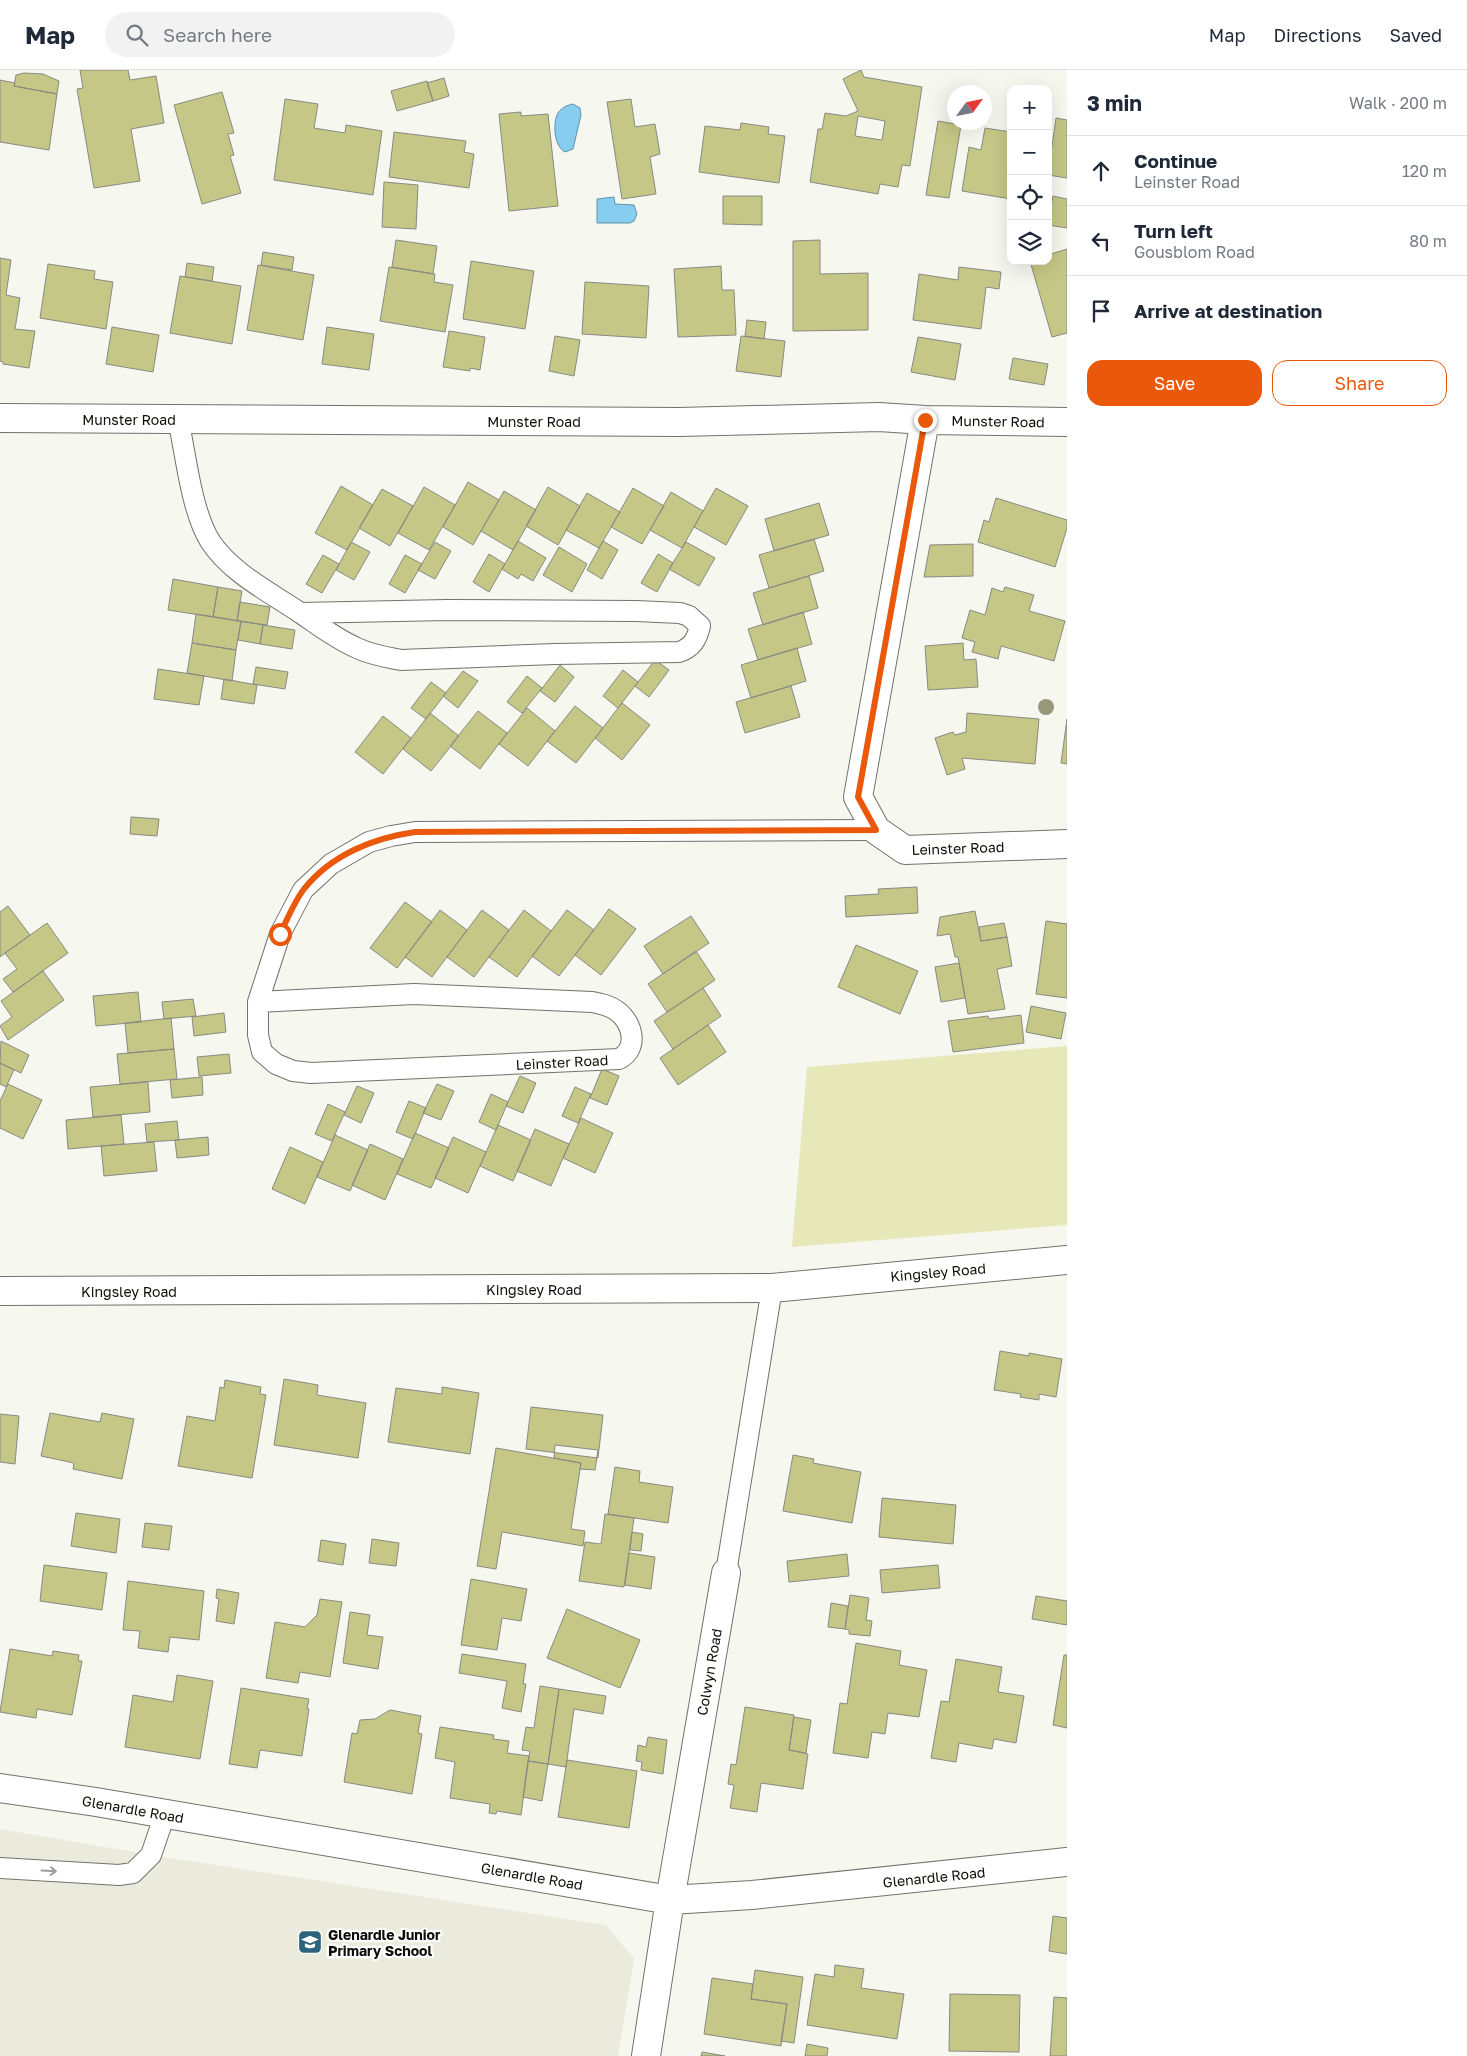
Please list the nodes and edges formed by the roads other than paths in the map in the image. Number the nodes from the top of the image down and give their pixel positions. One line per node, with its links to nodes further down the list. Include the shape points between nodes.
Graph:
1 (0, 418): 2 (street, Munster Road)
2 (178, 419): 3 (street, Munster Road, via 679,422 880,417); 5 (lane, via 197,510 210,540 225,560)
3 (925, 420): 4 (street, Munster Road); 6 (street, via 858,797)
4 (1067, 422)
5 (300, 613): 5 (lane, via 357,648 401,660 680,652 694,643 700,626 680,613 636,611)
6 (876, 830): 7 (street, Leinster Road, via 905,850); 8 (lane, Leinster Road, via 415,832 369,842 331,864 303,890 280,934)
7 (1067, 844)
8 (258, 1002): 8 (lane, Leinster Road, via 414,994 592,1002 608,1005 621,1014 630,1028 632,1040 626,1056 619,1059 292,1071 276,1064 262,1052 258,1035)
9 (1067, 1260): 10 (street, Kingsley Road)
10 (772, 1288): 11 (street, Kingsley Road); 12 (lane, Colwyn Road)
11 (0, 1291)
12 (726, 1573): 17 (street, Colwyn Road)
13 (0, 1788): 14 (street, Glenardle Road)
14 (165, 1814): 16 (lane, one-way to 14, via 119,1875 133,1873 151,1855); 17 (street, Glenardle Road)
15 (1067, 1862): 17 (street, Glenardle Road, via 752,1896)
16 (0, 1868)
17 (670, 1900): 18 (street, Colwyn Road)
18 (646, 2056)

